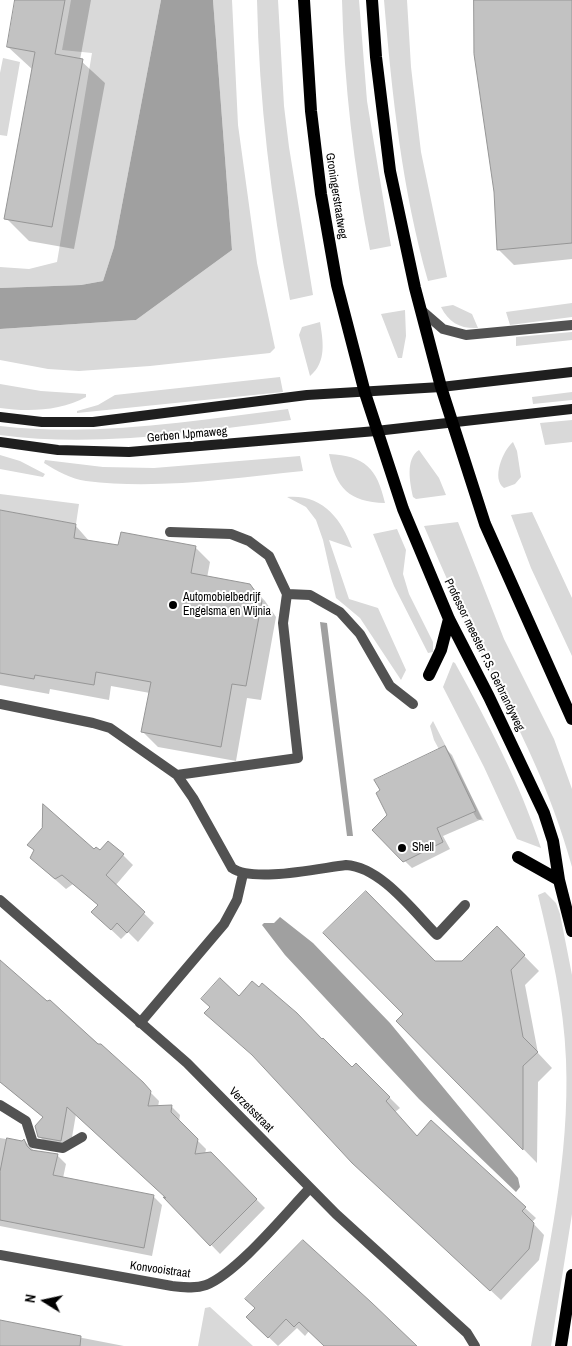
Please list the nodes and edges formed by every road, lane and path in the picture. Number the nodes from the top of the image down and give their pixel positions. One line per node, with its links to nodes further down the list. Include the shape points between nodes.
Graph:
1 (304, 0): 7 (main road, Groningerstraatweg, via 311,111 321,194 337,285)
2 (372, 0): 3 (main road, via 390,171)
3 (421, 310): 4 (street, via 443,329 466,335); 6 (main road)
4 (572, 324)
5 (572, 372): 6 (main road)
6 (441, 387): 7 (main road, Gerben IJpmaweg); 10 (main road)
7 (365, 393): 9 (main road, Gerben IJpmaweg, via 307,396 92,422 33,422); 11 (main road, Professor meester P.S. Gerbrandyweg)
8 (572, 410): 10 (main road)
9 (0, 417)
10 (452, 423): 11 (main road, Gerben IJpmaweg); 19 (main road, via 484,524)
11 (376, 431): 12 (main road, Gerben IJpmaweg, via 129,452 58,450); 15 (main road, Professor meester P.S. Gerbrandyweg, via 403,509)
12 (0, 442)
13 (170, 532): 14 (street, via 231,534 249,540 269,556)
14 (287, 594): 18 (street, via 310,595 340,612 360,634 390,686); 20 (street, via 283,623 298,758)
15 (449, 619): 16 (main road, via 441,650); 23 (main road, Professor meester P.S. Gerbrandyweg, via 494,705 544,813 553,841)
16 (429, 675)
17 (0, 704): 20 (street, via 110,728)
18 (413, 704)
19 (572, 719)
20 (177, 775): 22 (street, via 232,868)
21 (518, 857): 23 (main road)
22 (243, 874): 25 (street, via 358,865 382,881 437,935); 27 (street, via 237,900 224,924)
23 (559, 880): 26 (main road, Professor meester P.S. Gerbrandyweg)
24 (0, 900): 27 (street, Verzetsstraat)
25 (465, 905)
26 (572, 931)
27 (140, 1022): 30 (street, Verzetsstraat, via 187,1063)
28 (0, 1105): 29 (street, via 26,1122 33,1143 63,1148)
29 (82, 1137)
30 (310, 1188): 31 (street, Konvooistraat, via 230,1271 204,1286 172,1286); 33 (street, Verzetsstraat, via 467,1333)
31 (0, 1255)
32 (572, 1275): 34 (main road)
33 (475, 1346)
34 (561, 1346)

